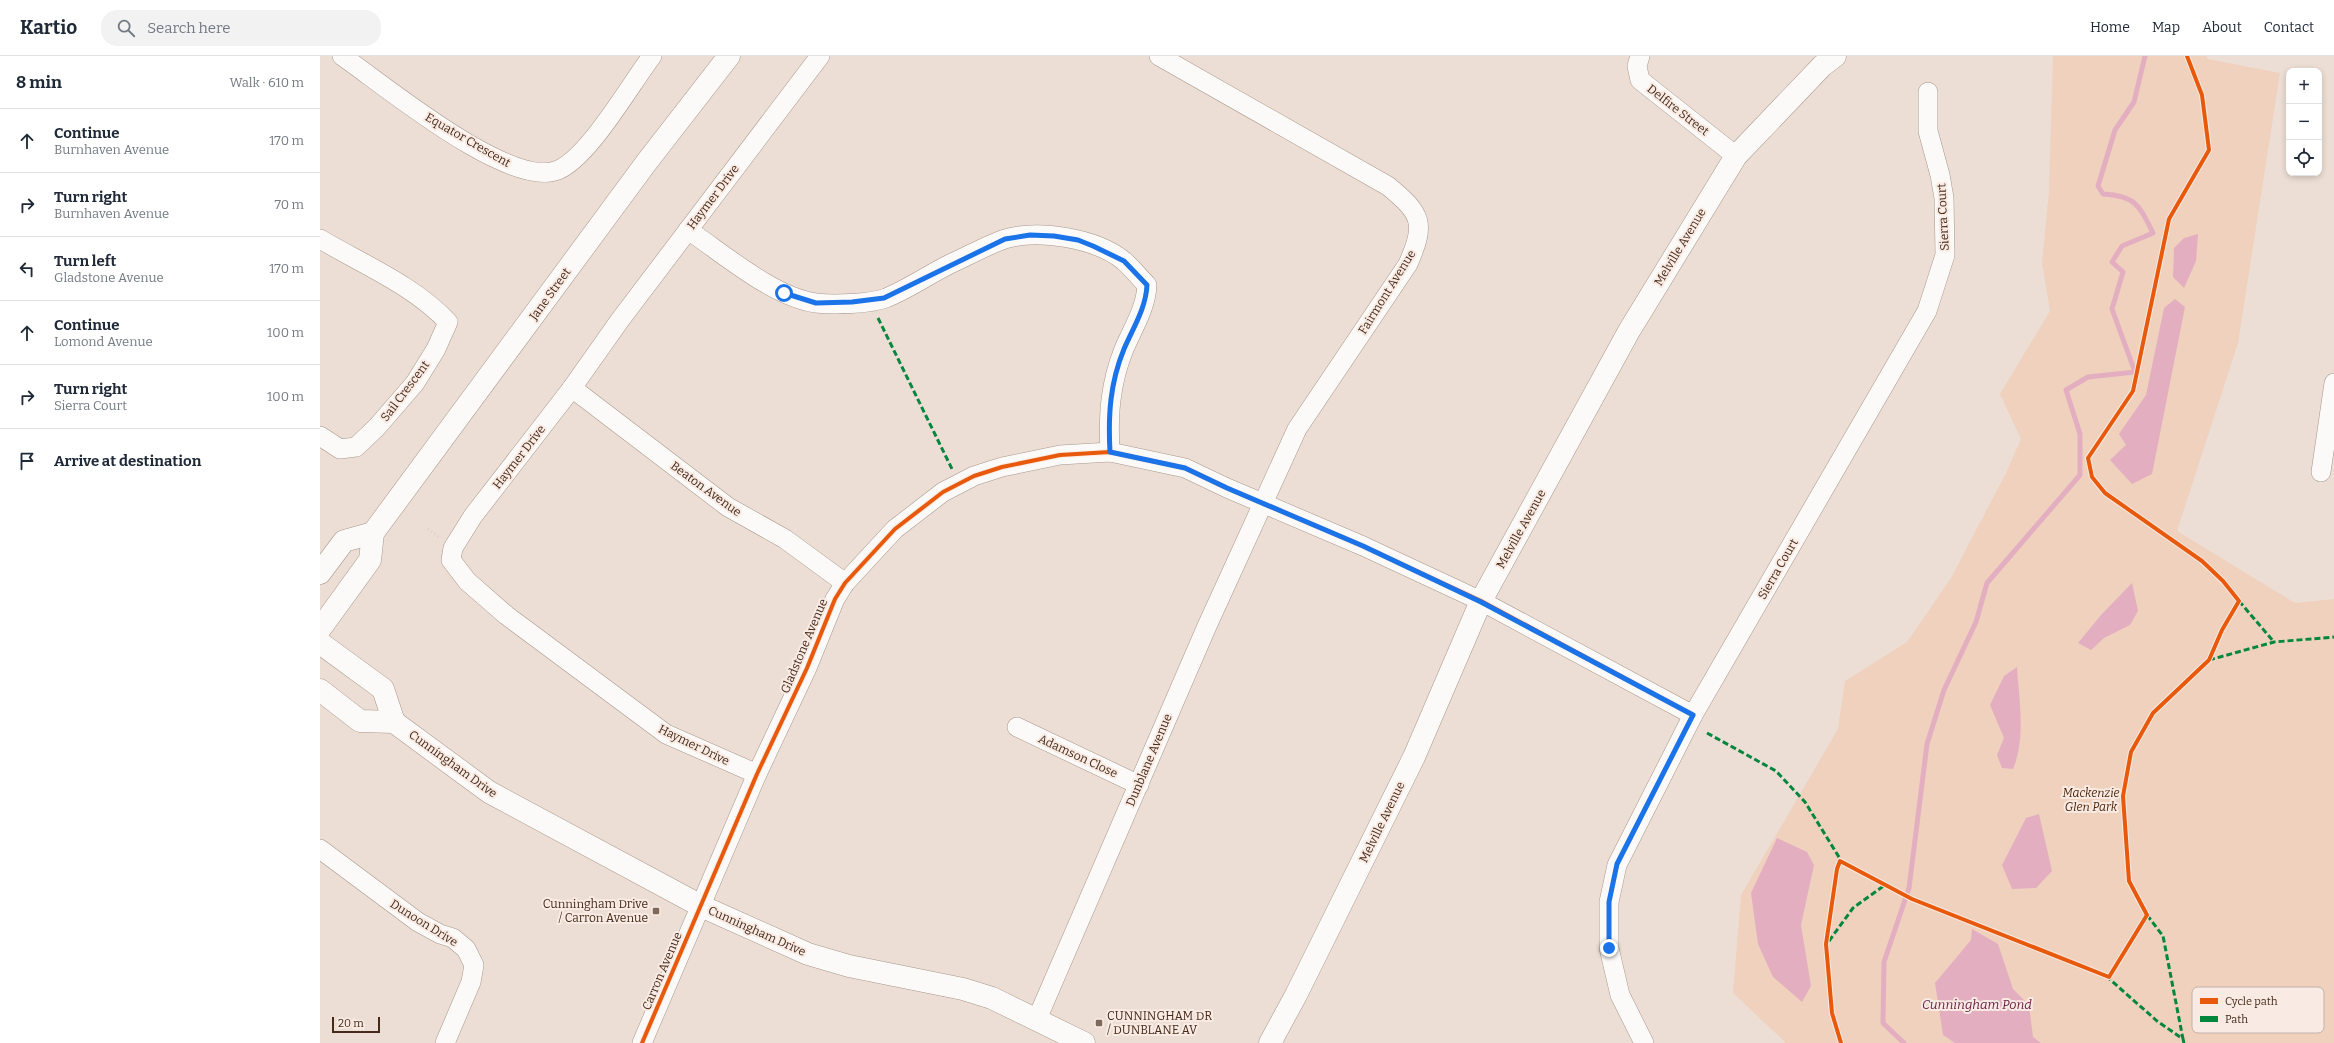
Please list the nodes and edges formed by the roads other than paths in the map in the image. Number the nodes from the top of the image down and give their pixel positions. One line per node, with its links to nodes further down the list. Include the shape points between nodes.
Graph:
1 (342, 56): 7 (street, Equator Crescent, via 406,104 454,134 504,164 537,173 557,170 582,151)
2 (728, 56): 18 (street, Jane Street)
3 (820, 56): 10 (street, Haymer Drive)
4 (1159, 56): 17 (street, Fairmont Avenue, via 1388,186 1411,207 1419,223 1418,240 1408,264 1297,429)
5 (1640, 56): 9 (street, Delfire Street, via 1637,66 1640,80)
6 (1835, 56): 9 (street, Melville Avenue, via 1822,66)
7 (644, 59)
8 (1928, 92): 25 (street, Sierra Court, via 1928,131 1943,190 1945,255 1927,311)
9 (1736, 156): 21 (street, Melville Avenue, via 1629,331)
10 (688, 230): 13 (street, Haymer Drive); 15 (street, via 784,293 816,303 884,298 1005,239 1030,235 1054,236 1078,240 1110,253 1124,261 1147,285 1146,299 1114,378 1108,414)
11 (320, 239): 14 (street, Sail Crescent, via 403,285 448,322 436,349 414,383 377,428 356,447 340,449)
12 (2334, 383): 16 (street)
13 (572, 388): 20 (street, Beaton Avenue, via 728,507 785,539); 28 (street, Haymer Drive, via 473,516 453,548 451,560 467,581 506,615 666,734)
14 (320, 436)
15 (1110, 452): 17 (street, Gladstone Avenue, via 1185,468); 20 (street, Gladstone Avenue, via 1060,455 1002,467 974,476 943,492 895,530)
16 (2321, 472)
17 (1264, 503): 21 (street, Gladstone Avenue); 29 (street, Dunblane Avenue, via 1206,626)
18 (373, 533): 19 (street, via 344,541); 22 (street, via 370,560)
19 (320, 573)
20 (845, 582): 28 (street, Gladstone Avenue, via 835,599)
21 (1481, 602): 25 (street, Gladstone Avenue); 36 (street, Melville Avenue, via 1414,757)
22 (320, 629)
23 (320, 643): 26 (street, via 383,689)
24 (320, 690): 26 (street, via 360,721)
25 (1693, 715): 37 (street, Sierra Court, via 1617,864 1609,902 1609,948 1620,995)
26 (394, 722): 31 (street, Cunningham Drive, via 489,792)
27 (1017, 727): 29 (street, Adamson Close)
28 (757, 774): 31 (street, Gladstone Avenue)
29 (1139, 785): 32 (street, Dunblane Avenue)
30 (320, 849): 33 (street, Dunoon Drive, via 406,913 440,934 453,938 466,949 474,965 470,982)
31 (701, 906): 32 (street, Cunningham Drive, via 808,954 849,966 963,989 992,998); 34 (street, Carron Avenue)
32 (1037, 1019): 35 (street, Cunningham Drive)
33 (445, 1043)
34 (642, 1043)
35 (1084, 1043)
36 (1270, 1043)
37 (1644, 1043)

